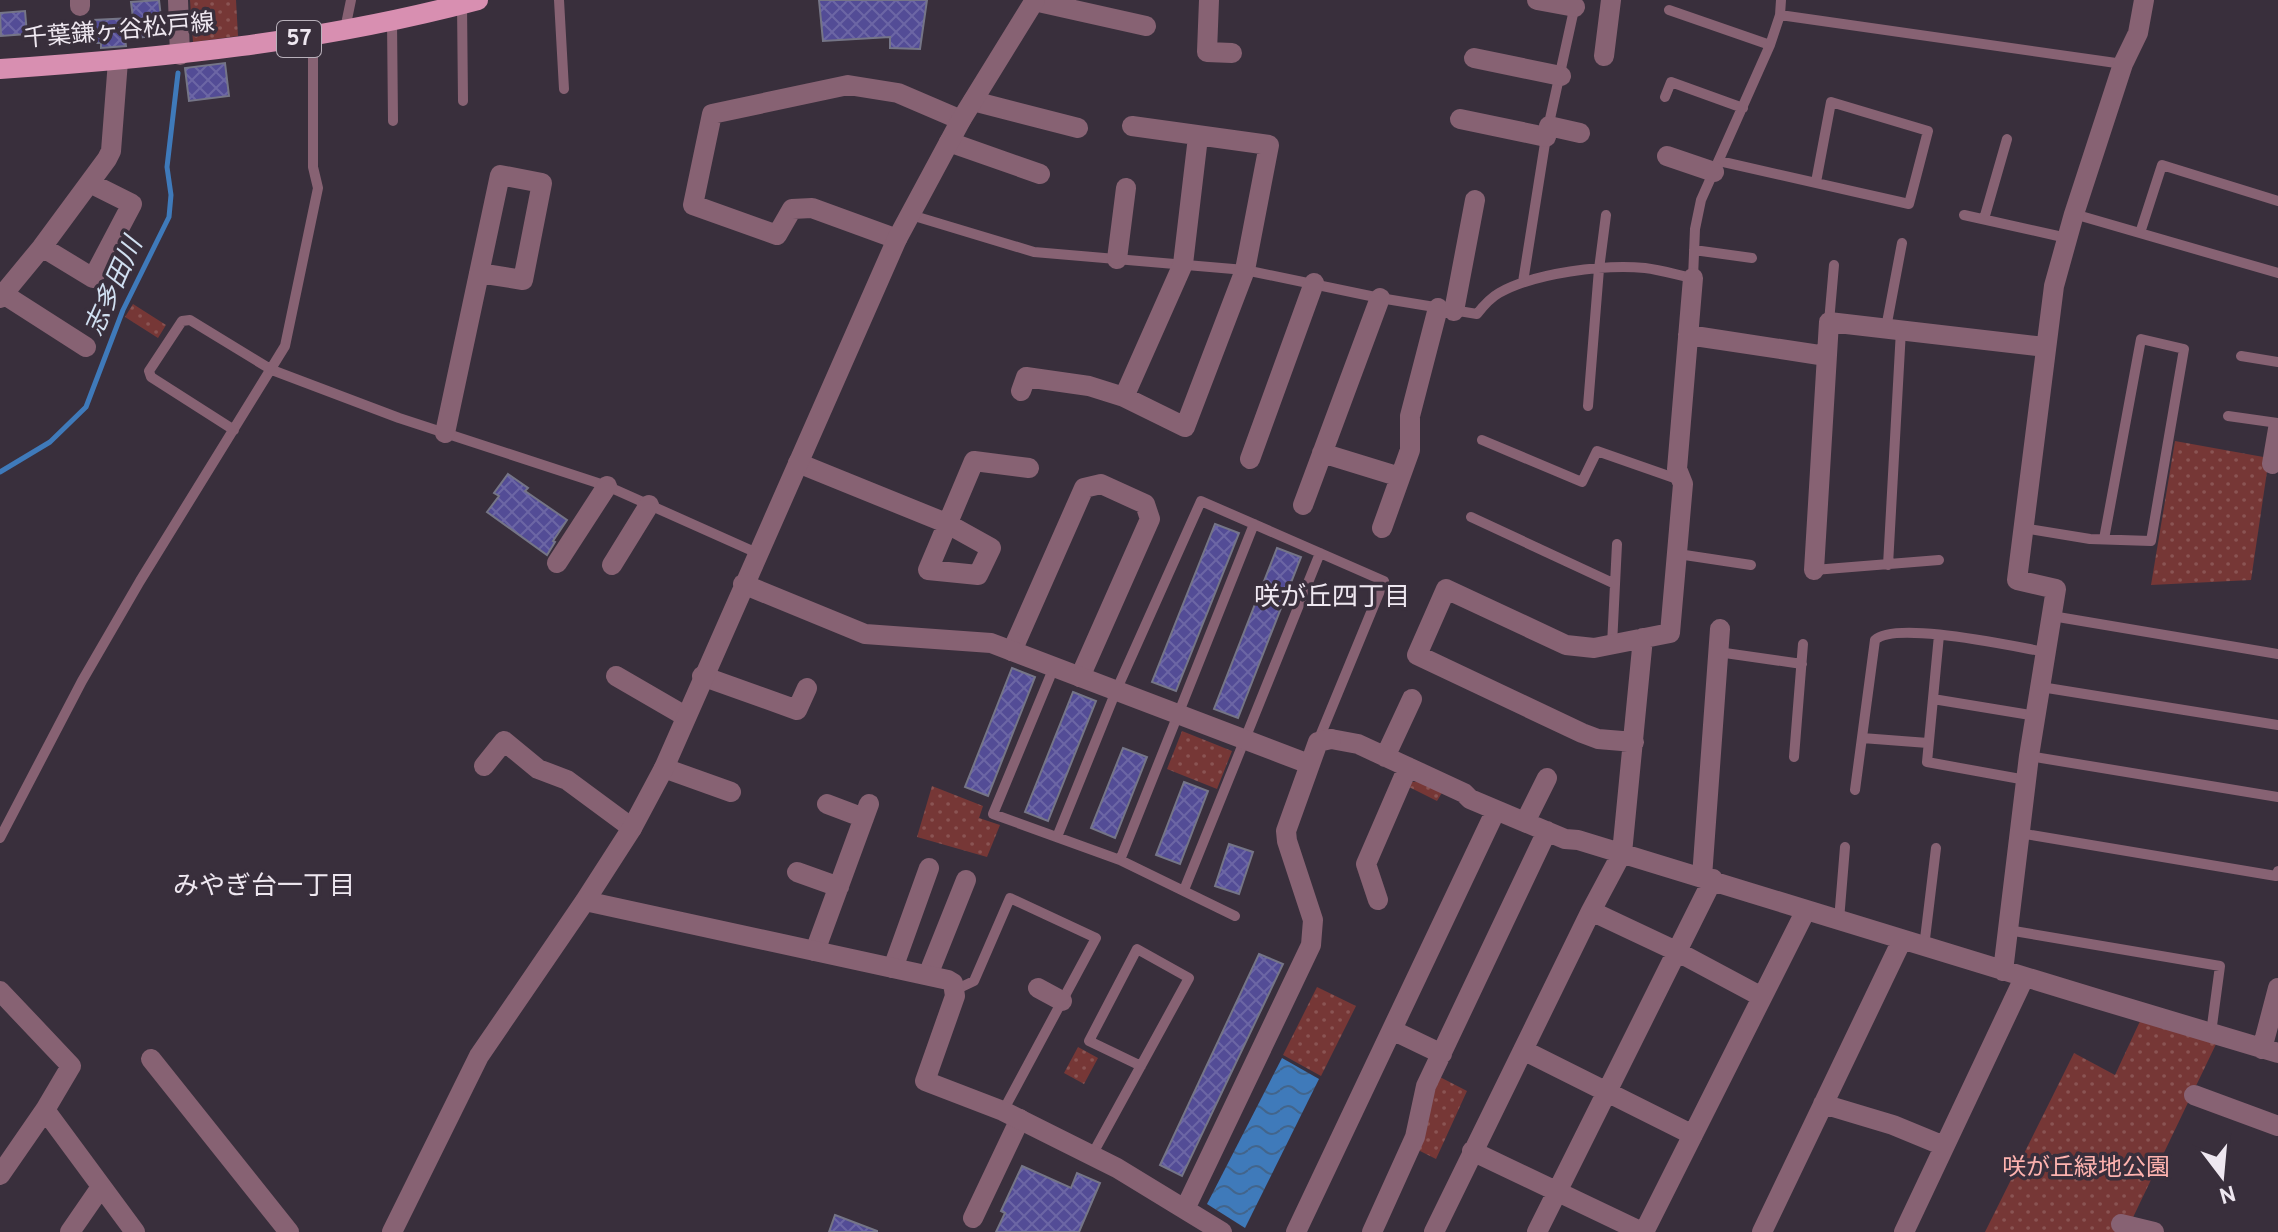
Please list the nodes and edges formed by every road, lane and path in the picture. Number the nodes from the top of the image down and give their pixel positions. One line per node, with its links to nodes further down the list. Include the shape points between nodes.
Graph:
1 (178, 0): 20 (street)
2 (351, 0): 16 (lane)
3 (559, 0): 27 (lane)
4 (1209, 0): 19 (street, via 1207,52)
5 (1537, 0): 11 (street)
6 (1611, 0): 21 (street)
7 (1781, 0): 13 (lane)
8 (2144, 0): 24 (street, via 2138,33)
9 (1035, 1): 15 (street); 30 (street)
10 (470, 2): 14 (main road, 千葉鎌ヶ谷松戸線 / 57); 29 (lane)
11 (1576, 4): 26 (lane)
12 (1669, 10): 18 (lane)
13 (1780, 15): 18 (lane); 24 (lane)
14 (392, 21): 16 (main road, 千葉鎌ヶ谷松戸線 / 57); 34 (lane)
15 (1146, 26)
16 (345, 32): 17 (main road, 千葉鎌ヶ谷松戸線 / 57)
17 (313, 37): 20 (main road, 千葉鎌ヶ谷松戸線 / 57); 83 (lane, via 313,167 318,188 285,346)
18 (1770, 45): 31 (lane)
19 (1232, 53)
20 (180, 55): 23 (main road, 千葉鎌ヶ谷松戸線 / 57)
21 (1604, 56)
22 (1474, 58): 26 (street)
23 (118, 61): 25 (main road, 千葉鎌ヶ谷松戸線 / 57); 46 (street, via 111,151)
24 (2123, 64): 50 (street)
25 (0, 69)
26 (1561, 76): 37 (lane)
27 (564, 89)
28 (1665, 97): 31 (lane, via 1671,82)
29 (463, 101)
30 (973, 101): 33 (street); 36 (street)
31 (1743, 108): 43 (lane)
32 (1460, 119): 37 (street)
33 (961, 120): 41 (street); 57 (street, via 898,93 848,85 712,114 693,205 777,235 792,209 812,208)
34 (393, 121)
35 (1132, 126): 39 (street)
36 (1078, 127)
37 (1548, 131): 38 (street); 70 (lane)
38 (1580, 133)
39 (1198, 137): 63 (street); 66 (street, via 1269,145)
40 (2007, 139): 54 (lane)
41 (949, 142): 44 (street); 51 (street)
42 (1667, 156): 43 (street)
43 (1716, 166): 45 (lane); 60 (lane, via 1701,200)
44 (1040, 174)
45 (1816, 182): 45 (lane, via 1831,102 1928,131 1909,204)
46 (90, 183): 59 (street); 59 (street, via 132,204 93,278)
47 (1126, 188): 62 (street)
48 (1475, 200): 74 (street)
49 (2278, 201): 55 (lane, via 2162,165)
50 (2074, 214): 55 (lane); 56 (street)
51 (911, 215): 57 (street); 62 (lane, via 1034,252)
52 (1606, 215): 65 (lane)
53 (1964, 215): 54 (lane)
54 (1984, 219): 56 (lane)
55 (2140, 233): 68 (lane)
56 (2067, 238): 79 (street)
57 (897, 239): 94 (street)
58 (1902, 243): 76 (lane)
59 (42, 247): 72 (street)
60 (1694, 250): 61 (lane); 69 (lane)
61 (1752, 258)
62 (1117, 259): 63 (lane)
63 (1183, 264): 66 (lane); 85 (street)
64 (1834, 265): 75 (lane)
65 (1599, 269): 69 (lane, via 1644,268); 70 (lane); 86 (lane)
66 (1245, 270): 71 (lane); 85 (street, via 1185,427)
67 (479, 273): 67 (street, via 523,280 542,183 500,175); 90 (street)
68 (2278, 273)
69 (1693, 278): 77 (street)
70 (1523, 282): 74 (lane, via 1499,292 1477,314)
71 (1314, 283): 73 (lane); 93 (street)
72 (1, 295): 78 (street)
73 (1380, 298): 74 (lane); 92 (street)
74 (1446, 309): 97 (street, via 1410,416 1410,450)
75 (1829, 322): 76 (street); 80 (street)
76 (1893, 329): 79 (street); 115 (lane)
77 (1688, 335): 80 (street); 98 (street, via 1677,469)
78 (86, 347)
79 (2045, 347): 105 (street)
80 (1826, 356): 116 (street)
81 (2241, 356): 82 (lane)
82 (2278, 362)
83 (272, 370): 89 (lane); 89 (lane, via 190,320 182,321 149,371); 90 (lane)
84 (1021, 391): 85 (street, via 1026,377)
85 (1124, 397)
86 (1588, 406)
87 (2228, 416): 88 (lane)
88 (2278, 426): 95 (street)
89 (234, 430): 167 (lane, via 82,681)
90 (445, 433): 99 (lane)
91 (1482, 440): 98 (lane, via 1582,482 1597,451)
92 (1322, 453): 97 (street); 101 (street)
93 (1250, 459)
94 (798, 463): 96 (street, via 946,523 974,461); 108 (street)
95 (2272, 464)
96 (1029, 468)
97 (1400, 477): 104 (street)
98 (1682, 480): 110 (street)
99 (607, 486): 100 (lane); 112 (street)
100 (649, 505): 108 (lane); 113 (street)
101 (1303, 505)
102 (1471, 517): 118 (lane)
103 (1254, 524): 109 (lane); 136 (lane, via 1201,501); 139 (lane)
104 (1382, 528)
105 (2023, 528): 106 (lane); 119 (street, via 2017,580 2056,589)
106 (2104, 539): 106 (lane, via 2151,541 2184,349 2141,339)
107 (1617, 544): 118 (lane)
108 (757, 553): 117 (street)
109 (1320, 553): 144 (lane); 145 (lane, via 1384,581)
110 (1678, 554): 114 (lane); 122 (street, via 1672,629)
111 (1939, 560): 115 (lane)
112 (557, 563)
113 (612, 565)
114 (1751, 565)
115 (1888, 565): 116 (lane)
116 (1814, 570)
117 (743, 584): 125 (street, via 865,634 991,643); 132 (street)
118 (1615, 584): 124 (lane)
119 (2052, 616): 127 (street); 128 (lane)
120 (1720, 629): 126 (street)
121 (1939, 635): 127 (lane); 138 (lane); 143 (lane, via 1915,631 1875,640)
122 (1643, 638): 124 (street); 146 (street)
123 (1803, 644): 129 (lane)
124 (1612, 645): 146 (street, via 1566,645 1446,589 1417,655 1582,733)
125 (1012, 651): 130 (street); 133 (street, via 1084,488 1101,484 1145,504 1150,519)
126 (1718, 652): 129 (lane); 175 (street)
127 (2046, 652): 134 (street)
128 (2278, 654)
129 (1802, 664): 150 (lane)
130 (1054, 667): 133 (street); 166 (lane, via 993,814)
131 (616, 676): 140 (street)
132 (702, 676): 135 (street, via 797,710); 140 (street)
133 (1080, 677): 136 (street)
134 (2041, 687): 141 (street); 142 (lane)
135 (807, 688)
136 (1116, 691): 139 (street); 166 (lane)
137 (1412, 699): 149 (street)
138 (1933, 699): 141 (lane); 147 (lane)
139 (1178, 714): 144 (street); 171 (lane)
140 (685, 716): 154 (street)
141 (2036, 716): 148 (street)
142 (2278, 725)
143 (1862, 738): 147 (lane); 157 (lane)
144 (1245, 740): 151 (street); 178 (lane)
145 (1324, 741): 149 (street, via 1358,744); 151 (street)
146 (1634, 742): 170 (street)
147 (1928, 743): 156 (lane, via 1927,762)
148 (2029, 756): 156 (street); 159 (lane)
149 (1385, 757): 153 (street)
150 (1794, 757)
151 (1309, 764): 220 (street, via 1286,831 1313,920 1311,945)
152 (484, 766): 163 (street, via 504,741 538,769 567,780)
153 (1408, 767): 161 (street); 179 (street, via 1366,864)
154 (664, 768): 158 (street); 163 (street)
155 (1547, 778): 162 (street)
156 (2026, 780): 165 (street)
157 (1855, 790)
158 (731, 792)
159 (2278, 797)
160 (827, 804): 177 (street, via 866,811)
161 (1496, 810): 162 (street); 200 (street)
162 (1525, 822): 164 (street)
163 (632, 828): 180 (street)
164 (1547, 831): 170 (street); 204 (street)
165 (2019, 833): 173 (lane, via 2276,876); 185 (street)
166 (1057, 837): 171 (lane)
167 (0, 838)
168 (1845, 847): 184 (lane)
169 (1936, 848): 187 (lane)
170 (1622, 853): 175 (street); 182 (street)
171 (1120, 860): 178 (lane)
172 (929, 868): 190 (street)
173 (2278, 871)
174 (797, 872): 177 (street)
175 (1707, 878): 181 (street); 189 (street)
176 (966, 880): 192 (street)
177 (839, 887): 188 (street)
178 (1184, 890): 183 (lane)
179 (1378, 900)
180 (585, 901): 188 (street); 226 (street, via 479,1056)
181 (1806, 910): 184 (street); 197 (street)
182 (1591, 911): 189 (street); 202 (street)
183 (1235, 916)
184 (1839, 920): 186 (street)
185 (2008, 930): 191 (street); 201 (lane, via 2220,966)
186 (1902, 940): 187 (street); 209 (street)
187 (1924, 947): 191 (street)
188 (815, 951): 190 (street)
189 (1676, 951): 197 (street); 207 (street)
190 (893, 968): 192 (street)
191 (2003, 971): 193 (street)
192 (928, 975): 196 (street, via 948,980)
193 (2024, 978): 201 (street); 214 (street)
194 (1038, 988): 198 (street)
195 (2278, 988): 203 (street)
196 (955, 990): 198 (lane, via 974,981 1010,898 1096,938); 211 (street, via 925,1081)
197 (1762, 997): 213 (street)
198 (1062, 1001): 211 (lane)
199 (3, 1003): 210 (street, via 71,1066)
200 (1392, 1030): 204 (street); 228 (street)
201 (2211, 1033): 203 (street)
202 (1523, 1050): 207 (street); 215 (street)
203 (2270, 1051)
204 (1442, 1054): 229 (street, via 1426,1086 1415,1137)
205 (151, 1059): 225 (street)
206 (1141, 1066): 206 (lane, via 1189,978 1137,949 1089,1041); 216 (lane)
207 (1606, 1091): 213 (street); 219 (street)
208 (2194, 1095): 212 (street)
209 (1823, 1104): 214 (street); 233 (street)
210 (45, 1110): 217 (street); 218 (street)
211 (1011, 1115): 216 (street); 221 (street)
212 (2278, 1126)
213 (1693, 1135): 232 (street)
214 (1944, 1146): 234 (street)
215 (1472, 1151): 219 (street); 230 (street)
216 (1092, 1155): 220 (street)
217 (0, 1175)
218 (101, 1187): 223 (street); 224 (street)
219 (1555, 1191): 231 (street); 232 (street)
220 (1185, 1209): 227 (street)
221 (973, 1218)
222 (2121, 1224): 235 (street)
223 (70, 1232)
224 (135, 1232)
225 (289, 1232)
226 (392, 1232)
227 (1222, 1232)
228 (1296, 1232)
229 (1372, 1232)
230 (1434, 1232)
231 (1537, 1232)
232 (1643, 1232)
233 (1762, 1232)
234 (1904, 1232)
235 (2154, 1232)

